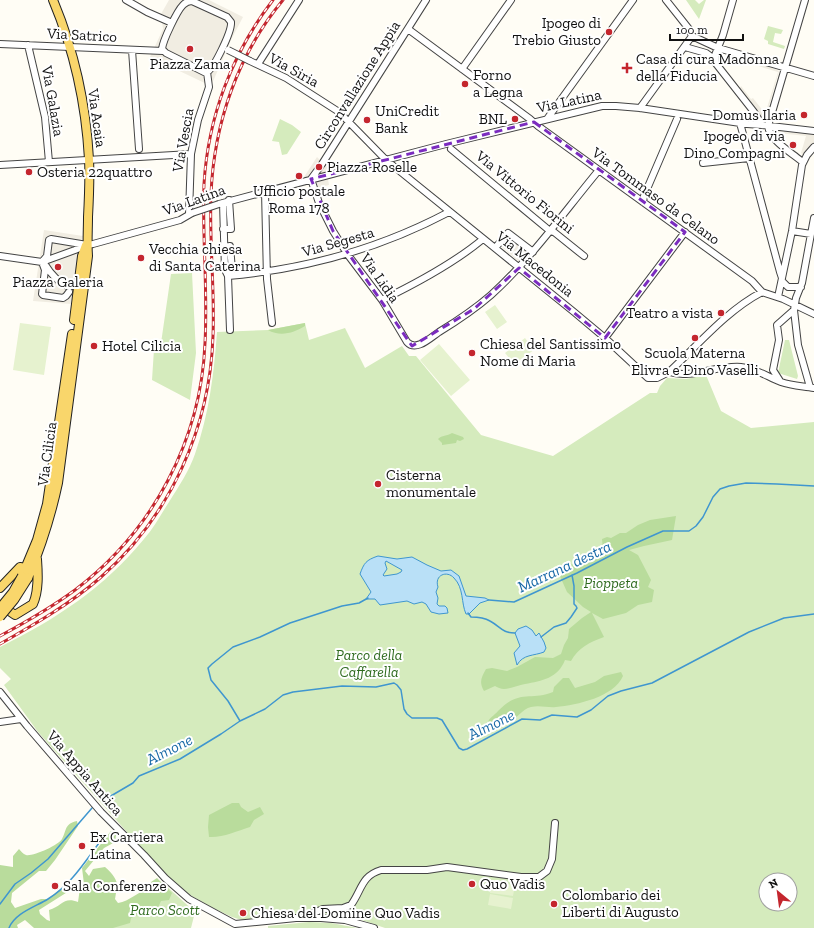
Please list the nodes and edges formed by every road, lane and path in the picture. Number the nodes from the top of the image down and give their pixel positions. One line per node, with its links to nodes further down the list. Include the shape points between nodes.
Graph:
1 (53, 0): 16 (main road, Via Acaia)
2 (126, 0): 11 (street)
3 (299, 0): 23 (street)
4 (426, 0): 12 (street, Circonvallazione Appia)
5 (512, 0): 25 (street)
6 (633, 0): 29 (street)
7 (666, 0): 13 (street)
8 (733, 0): 19 (street)
9 (805, 0): 24 (street)
10 (184, 2): 11 (street); 18 (street, via 197,2 230,19 231,28)
11 (172, 23): 21 (street, via 162,46)
12 (408, 29): 25 (street, Via Tommaso da Celano); 31 (street, Circonvallazione Appia)
13 (692, 36): 17 (street); 19 (street)
14 (0, 44): 15 (street, Via Satrico)
15 (28, 45): 16 (street, Via Satrico); 44 (street, Via Galazia, via 43,105)
16 (70, 47): 20 (street, Via Satrico); 41 (main road, Via Acaia, via 81,96)
17 (685, 47): 22 (street, via 706,53); 28 (street)
18 (225, 48): 23 (street, Via Siria, bridge); 26 (street)
19 (718, 48): 22 (street); 24 (street)
20 (132, 50): 21 (street, Via Satrico); 37 (street)
21 (163, 51): 26 (street)
22 (715, 62): 34 (street)
23 (258, 64): 31 (street, Via Siria, via 290,80)
24 (785, 68): 27 (street); 34 (street)
25 (462, 69): 32 (street, Via Tommaso da Celano)
26 (207, 72): 39 (street, Via Vescia, via 209,87 198,120)
27 (814, 76)
28 (640, 108): 29 (street, Via Latina, via 606,106); 33 (street, Via Latina)
29 (547, 119): 32 (street, Via Latina)
30 (678, 119): 53 (street)
31 (349, 121): 42 (street, Via Siria); 45 (street, Circonvallazione Appia)
32 (534, 122): 42 (street, Via Latina); 48 (street, Via Tommaso da Celano)
33 (740, 123): 34 (street, Via Latina); 40 (street)
34 (765, 125): 35 (street, Via Latina); 43 (street, via 774,138)
35 (814, 131)
36 (814, 147): 58 (street, via 802,165)
37 (139, 149)
38 (451, 149): 57 (street, Via Vittorio Fiorini)
39 (191, 154): 41 (street); 55 (street, Via Vescia)
40 (749, 158): 46 (street); 72 (street)
41 (89, 160): 44 (street); 62 (main road, Via Acaia)
42 (386, 160): 49 (street, Via Latina); 54 (street, Via Macedonia)
43 (800, 160)
44 (49, 162): 47 (street)
45 (322, 164): 49 (street); 50 (street)
46 (703, 164)
47 (0, 165)
48 (599, 170): 53 (street, Via Tommaso da Celano); 57 (street)
49 (335, 173): 50 (street)
50 (311, 179): 51 (street, Via Latina); 65 (street, Via Lidia, via 326,219)
51 (265, 191): 52 (street, Via Latina); 70 (street)
52 (223, 202): 55 (street, Via Latina, bridge); 71 (street, via 231,229 223,229 224,246 230,246 232,270)
53 (643, 202): 59 (street, Via Tommaso da Celano)
54 (450, 212): 61 (street, Via Macedonia); 65 (street, Via Segesta, via 401,236)
55 (190, 213): 62 (street, Via Latina, via 180,220)
56 (814, 218): 60 (street)
57 (550, 231): 64 (street); 67 (street, Via Vittorio Fiorini)
58 (792, 231): 60 (street); 72 (street)
59 (685, 232): 77 (street, Via Tommaso da Celano, via 752,281); 85 (street)
60 (811, 234): 75 (street)
61 (483, 239): 63 (street, Via Macedonia); 79 (street, via 440,269)
62 (87, 245): 68 (street); 68 (street, via 51,239 47,256); 73 (main road, via 88,256)
63 (495, 248): 64 (street, via 508,233); 69 (street, Via Macedonia)
64 (533, 252): 69 (street)
65 (348, 254): 70 (street, Via Segesta); 79 (street, Via Lidia)
66 (0, 256): 68 (street)
67 (584, 256)
68 (42, 262): 74 (street); 76 (street, via 45,270 42,294 63,298)
69 (519, 268): 79 (street, Via Lidia, via 474,309 418,345 412,346 407,342); 85 (street, Via Macedonia)
70 (267, 273): 71 (street, Via Segesta); 83 (street)
71 (228, 276): 84 (street)
72 (782, 279): 75 (street, via 788,287); 78 (street)
73 (81, 282): 74 (street, via 71,286); 81 (main road, Via Cilicia); 89 (main road, Via Cilicia, via 58,483)
74 (63, 283): 76 (street)
75 (801, 287): 80 (street)
76 (69, 292): 81 (street)
77 (762, 292): 78 (street); 86 (street, via 744,302)
78 (778, 297): 80 (street)
79 (382, 300)
80 (794, 307): 82 (street); 87 (street, via 777,325 779,340 773,370); 88 (street, via 798,345)
81 (75, 309): 90 (main road, Via Cilicia, via 47,504)
82 (814, 314)
83 (272, 323)
84 (230, 330)
85 (604, 338): 86 (street, Via Macedonia, via 648,378 657,378)
86 (669, 372): 87 (street, via 688,375 722,367 743,367)
87 (780, 382): 88 (street)
88 (812, 388)
89 (36, 558): 91 (main road, Via Cilicia); 93 (main road, via 37,590 33,604 14,615)
90 (26, 568): 91 (main road, Via Cilicia); 92 (main road, via 20,567)
91 (25, 577): 94 (main road, Via Cilicia, bridge); 95 (main road, Via Cilicia, bridge, via 14,600)
92 (0, 588)
93 (0, 604)
94 (0, 608)
95 (0, 617)
96 (0, 692): 97 (street, Via Appia Antica)
97 (21, 719): 98 (street); 101 (street, Via Appia Antica, via 101,812 165,878 189,899)
98 (0, 722)
99 (555, 823): 100 (street, via 552,859 547,870 539,877 447,867 427,870 381,870 363,882 351,905)
100 (296, 918): 101 (street, Via Appia Antica); 102 (street, Via Appia Antica, via 345,920)
101 (237, 926)
102 (374, 928)

